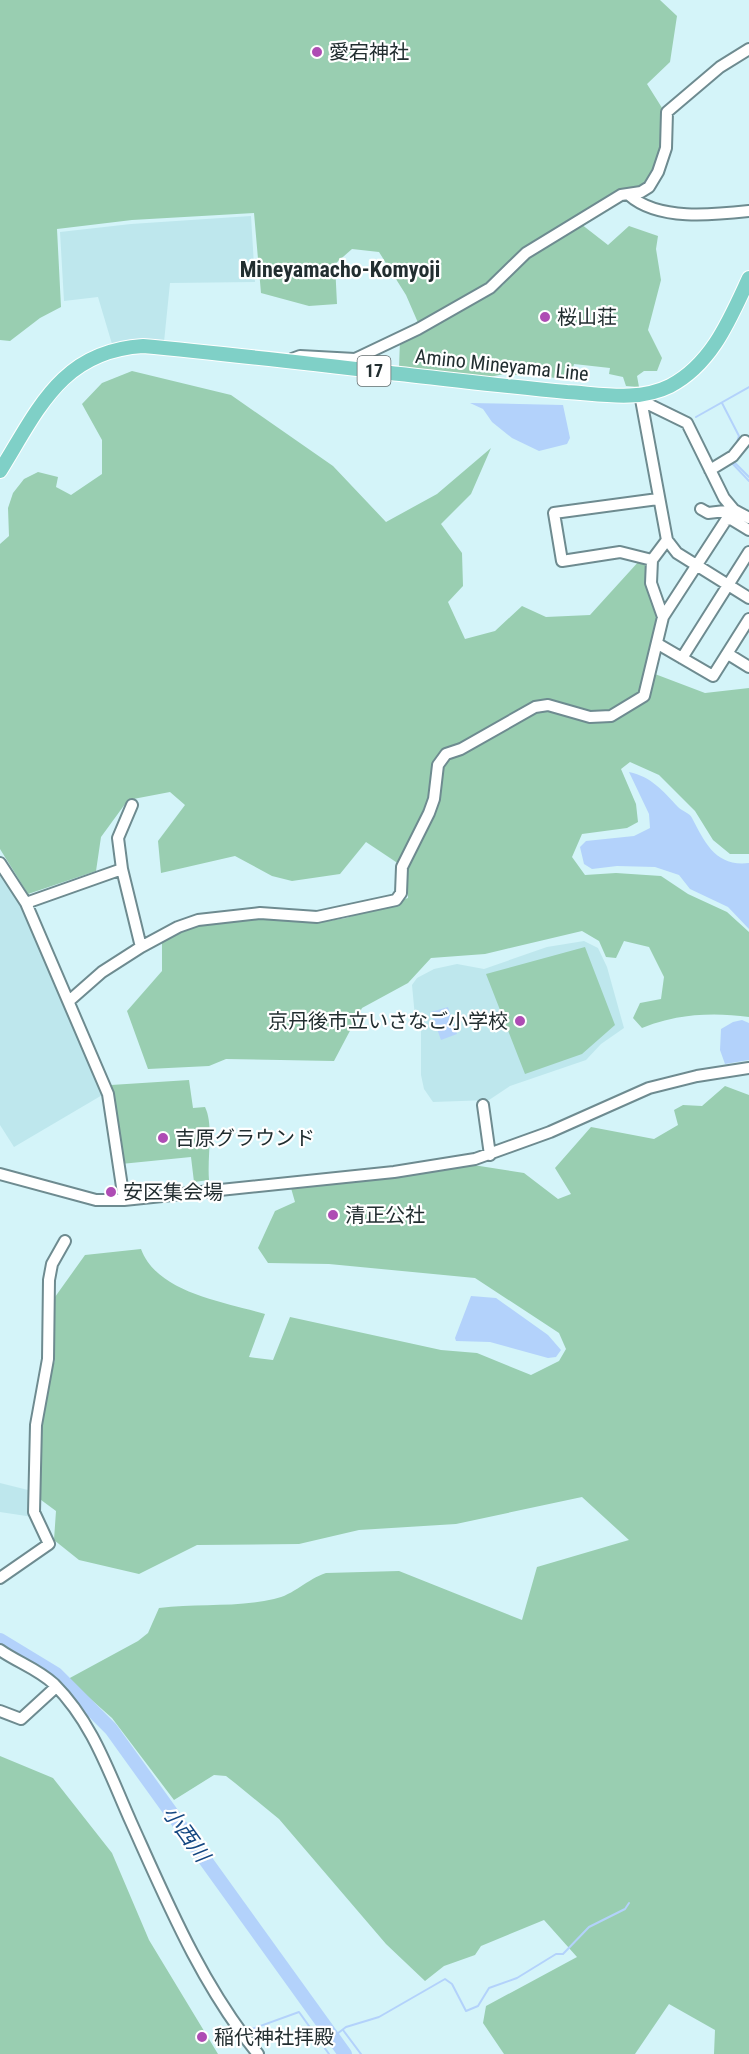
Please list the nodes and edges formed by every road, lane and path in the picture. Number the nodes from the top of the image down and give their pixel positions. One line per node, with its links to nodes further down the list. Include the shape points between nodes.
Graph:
1 (749, 50): 2 (street, via 720,67 667,112 667,139 658,172 649,187)
2 (629, 195): 3 (street, via 651,207 691,216); 5 (street, via 621,195 526,253 490,288 418,329 355,359 300,356)
3 (749, 211)
4 (749, 278): 6 (main road, Amino Mineyama Line / 17, via 720,338 707,355 682,378)
5 (286, 360): 6 (main road, Amino Mineyama Line / 17, via 537,390); 9 (main road, Amino Mineyama Line / 17, via 143,346 111,349 83,363 54,387)
6 (641, 398): 8 (street, via 687,423); 10 (street)
7 (746, 441): 8 (street, via 734,456)
8 (710, 470): 12 (street)
9 (0, 471)
10 (658, 499): 15 (street); 17 (street, via 554,513 562,561 620,552)
11 (701, 509): 12 (street, via 708,513)
12 (734, 510): 13 (street)
13 (749, 518)
14 (749, 530): 18 (street, via 726,520)
15 (667, 540): 17 (street); 18 (street, via 677,554)
16 (749, 552): 19 (street)
17 (652, 560): 21 (street, via 651,583)
18 (696, 566): 19 (street); 21 (street)
19 (727, 585): 20 (street); 25 (street)
20 (749, 598)
21 (663, 617): 23 (street)
22 (749, 619): 24 (street)
23 (658, 644): 25 (street); 31 (street, via 644,696 631,706 611,716 590,717 548,705 535,707 462,749 446,754 438,765 429,813 402,867 401,893 396,900 317,917 260,913 198,920)
24 (728, 654): 25 (street, via 713,676); 26 (street)
25 (682, 658)
26 (749, 667)
27 (132, 805): 29 (street, via 118,838)
28 (0, 863): 30 (street)
29 (122, 868): 30 (street); 31 (street)
30 (26, 903): 32 (street)
31 (141, 947): 32 (street)
32 (69, 1000): 37 (street, via 108,1094)
33 (749, 1068): 35 (street, via 649,1088)
34 (483, 1105): 35 (street)
35 (490, 1155): 37 (street, via 394,1172)
36 (1, 1176): 37 (street, via 96,1200)
37 (124, 1200)
38 (65, 1240): 39 (street, via 52,1264 49,1280 48,1359 36,1425 34,1512 49,1544)
39 (0, 1578)
40 (0, 1650): 41 (street, via 36,1670)
41 (56, 1687): 42 (street, via 21,1719); 43 (street, via 94,1735 179,1925 213,1991)
42 (0, 1711)
43 (258, 2054)

